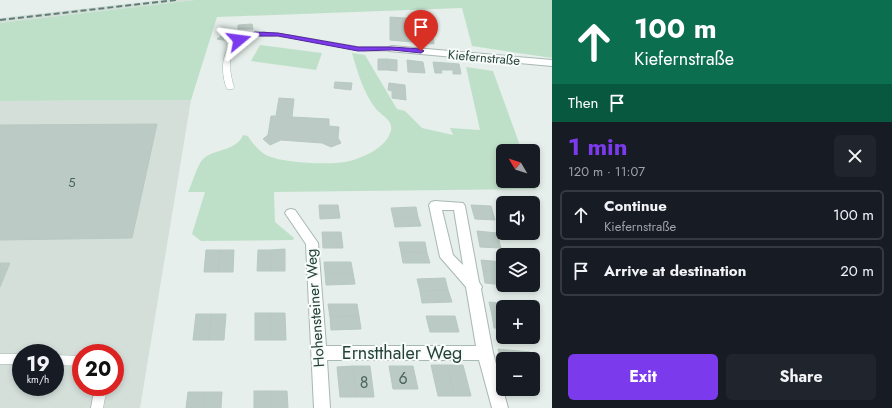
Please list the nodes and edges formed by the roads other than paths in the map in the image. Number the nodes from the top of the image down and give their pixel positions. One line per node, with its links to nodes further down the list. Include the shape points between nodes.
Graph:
1 (392, 48): 2 (street, Kiefernstraße); 3 (lane, via 358,49 278,34 255,34 233,44 226,58)
2 (552, 63)
3 (230, 88)
4 (292, 213): 6 (street, Hohensteiner Weg, via 312,243)
5 (475, 287): 5 (street, via 447,256 435,205 459,206); 7 (street)
6 (319, 353): 7 (street, Ernstthaler Weg); 12 (street, Hohensteiner Weg)
7 (486, 353): 13 (street)
8 (0, 359): 9 (lane)
9 (12, 359)
10 (99, 396): 11 (lane)
11 (97, 408)
12 (322, 408)
13 (500, 408)

